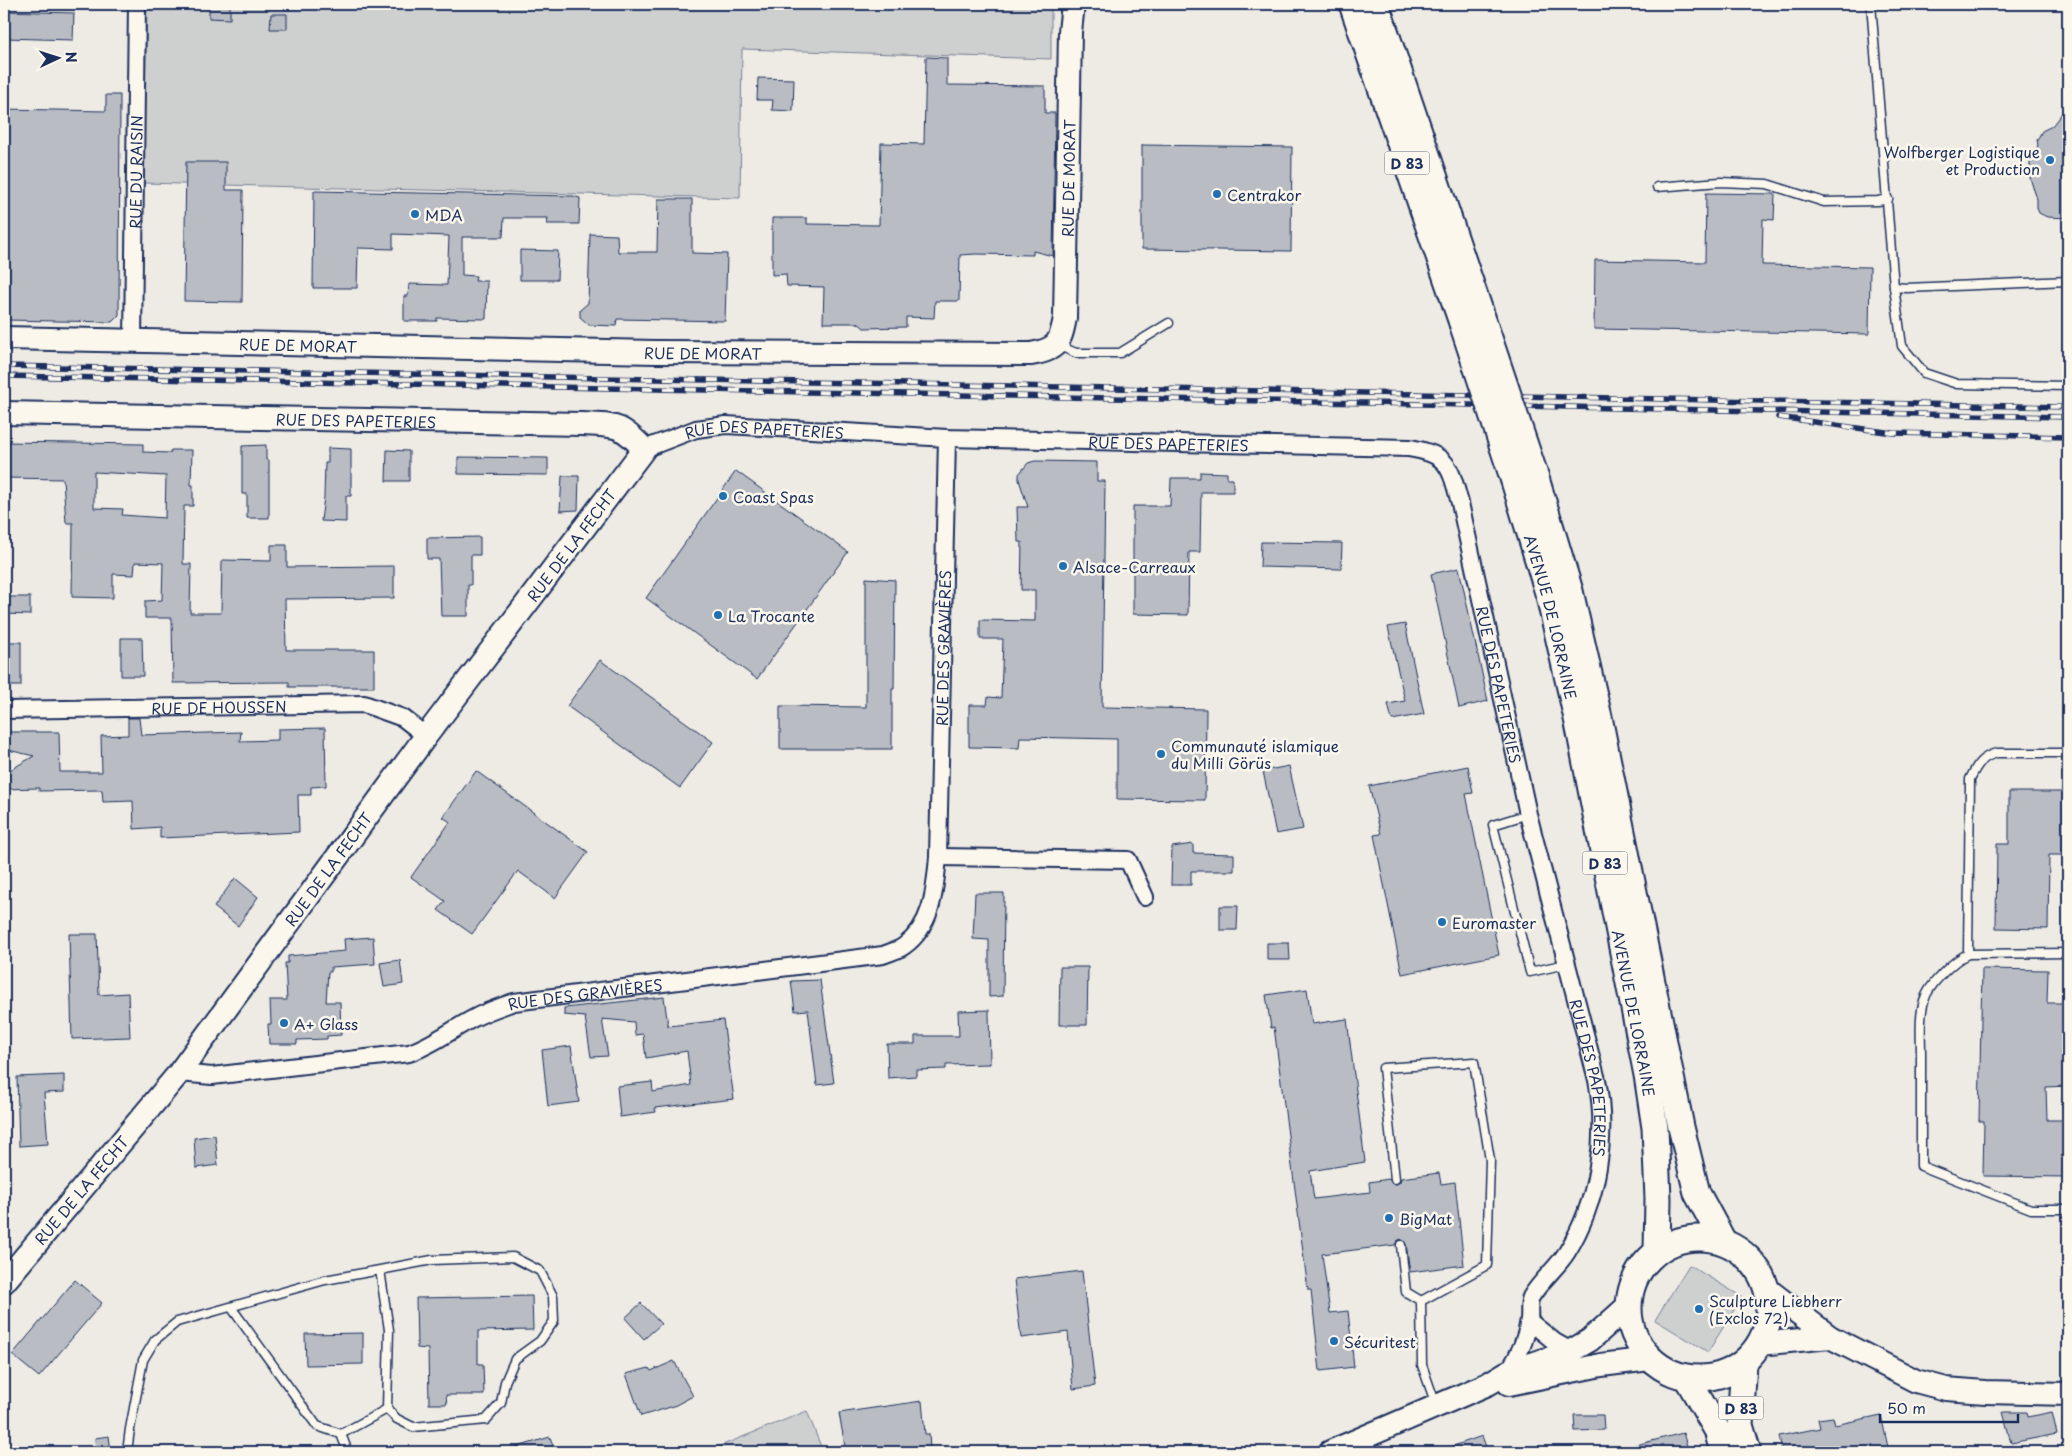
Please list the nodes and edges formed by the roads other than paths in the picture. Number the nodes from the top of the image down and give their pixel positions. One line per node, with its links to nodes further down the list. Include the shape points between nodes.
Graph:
1 (137, 4): 13 (street, RUE DU RAISIN)
2 (1073, 4): 14 (street, RUE DE MORAT, via 1065,318)
3 (1352, 4): 10 (main road, AVENUE DE LORRAINE / D 83)
4 (1376, 4): 10 (main road, AVENUE DE LORRAINE / D 83)
5 (1870, 4): 7 (lane)
6 (1657, 187): 7 (lane, via 1720,182 1767,184 1824,202)
7 (1888, 199): 9 (lane)
8 (2068, 281): 9 (lane)
9 (1894, 287): 15 (lane, via 1902,346 1924,373 1957,384)
10 (1472, 320): 19 (main road, AVENUE DE LORRAINE / D 83, bridge)
11 (1169, 322): 14 (lane, via 1120,353 1076,353)
12 (4, 338): 13 (street, RUE DE MORAT)
13 (133, 341): 14 (street, RUE DE MORAT, via 635,351 1031,354 1048,351)
14 (1057, 345)
15 (2068, 386)
16 (4, 413): 18 (street, RUE DES PAPETERIES, via 582,424 614,426 627,431)
17 (947, 438): 18 (street, RUE DES PAPETERIES, via 726,425 696,429); 23 (street, RUE DES PAPETERIES, via 1409,448 1440,457 1452,474 1460,503); 24 (street, RUE DES GRAVIÈRES)
18 (644, 449): 21 (street, RUE DE LA FECHT)
19 (1525, 478): 32 (main road, AVENUE DE LORRAINE / D 83, via 1570,591 1599,717 1692,1174 1697,1193); 34 (main road, AVENUE DE LORRAINE / D 83, via 1578,722 1647,1075 1655,1128)
20 (4, 710): 21 (street, RUE DE HOUSSEN, via 364,704 404,718)
21 (426, 736): 29 (street, RUE DE LA FECHT)
22 (2068, 753): 27 (lane, via 1996,753 1978,762 1970,779)
23 (1528, 814): 28 (street, RUE DES PAPETERIES); 28 (lane, via 1493,825 1530,972)
24 (938, 857): 25 (street, via 1128,860); 29 (street, RUE DES GRAVIÈRES, via 934,897 924,924 904,946 883,955 514,1002 473,1018 426,1047 409,1053 212,1076)
25 (1145, 897)
26 (2068, 953): 27 (lane)
27 (1968, 954): 31 (lane, via 1958,958 1930,988 1924,1000 1922,1166 2031,1209)
28 (1566, 964): 41 (street, RUE DES PAPETERIES, via 1596,1080 1601,1105 1601,1136 1594,1190 1583,1222 1566,1253 1530,1298)
29 (179, 1073): 36 (street, RUE DE LA FECHT)
30 (1395, 1179): 38 (lane, via 1383,1068 1474,1062 1490,1160 1487,1265)
31 (2068, 1209)
32 (1723, 1242): 34 (main road, via 1700,1237 1685,1239); 37 (main road, via 1743,1252 1758,1269)
33 (1401, 1245): 38 (lane, via 1406,1292)
34 (1657, 1251): 39 (main road, via 1642,1266 1632,1285)
35 (380, 1270): 40 (lane, via 325,1280); 52 (lane, via 389,1330); 52 (lane, via 432,1260 513,1258 540,1271 553,1296 554,1321 540,1341 515,1359 505,1382 501,1403 486,1420 413,1427 396,1419)
36 (4, 1282)
37 (1767, 1289): 42 (street); 43 (main road, via 1768,1327)
38 (1421, 1301): 51 (lane, via 1422,1365)
39 (1628, 1306): 44 (street, via 1590,1340); 45 (main road, via 1630,1326)
40 (231, 1307): 53 (lane, via 317,1426); 54 (lane, via 177,1322 156,1340 143,1360)
41 (1529, 1321): 44 (street); 47 (street, RUE DES PAPETERIES, via 1517,1357)
42 (1830, 1337): 43 (street); 50 (street, via 1916,1382 1946,1389)
43 (1760, 1344): 46 (main road)
44 (1571, 1351): 47 (street)
45 (1650, 1359): 48 (main road, via 1667,1372); 49 (street, via 1601,1365 1510,1384)
46 (1744, 1363): 48 (main road, via 1727,1374 1707,1379); 58 (main road, D 83, via 1740,1425)
47 (1508, 1372): 49 (street)
48 (1687, 1378): 57 (main road, D 83, via 1717,1430)
49 (1488, 1384): 51 (street)
50 (2068, 1394)
51 (1436, 1406): 56 (street)
52 (387, 1409): 53 (lane)
53 (341, 1434): 55 (lane)
54 (127, 1452)
55 (348, 1452)
56 (1330, 1452)
57 (1724, 1452)
58 (1748, 1452)

